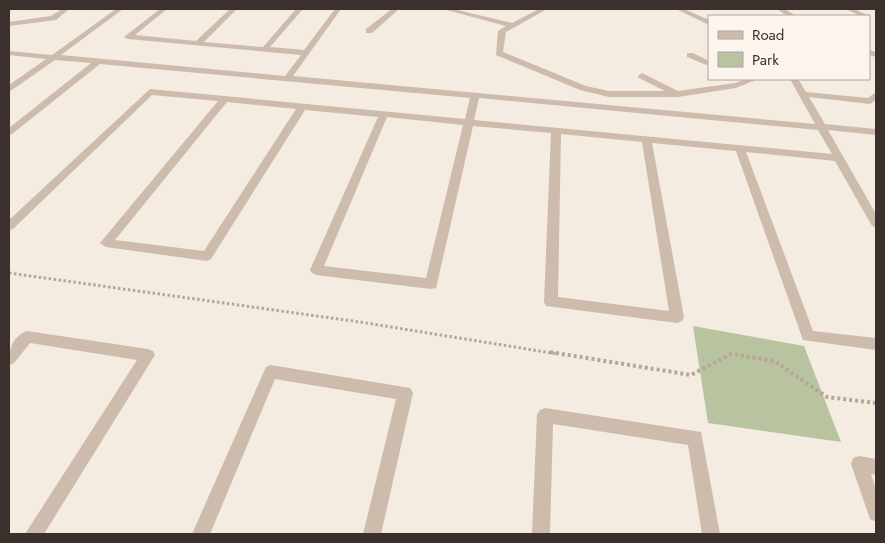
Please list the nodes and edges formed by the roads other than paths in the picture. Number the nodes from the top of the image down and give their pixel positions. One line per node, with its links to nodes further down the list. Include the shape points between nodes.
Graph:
1 (66, 9): 16 (street, via 53,18)
2 (120, 9): 24 (street)
3 (164, 9): 19 (street, via 128,37)
4 (234, 9): 19 (street)
5 (300, 9): 20 (street)
6 (338, 9): 22 (street)
7 (396, 9): 18 (street)
8 (446, 9): 17 (street)
9 (544, 9): 17 (street)
10 (679, 9): 15 (street)
11 (742, 9): 12 (street)
12 (747, 9)
13 (849, 9): 14 (street)
14 (862, 15)
15 (708, 22)
16 (9, 24)
17 (511, 25): 34 (street, via 500,34 499,54 504,57 609,94)
18 (369, 31)
19 (198, 44): 20 (street)
20 (266, 49): 22 (street)
21 (9, 53): 24 (street)
22 (306, 53): 28 (street)
23 (690, 55): 26 (street)
24 (53, 57): 25 (street); 32 (street)
25 (98, 61): 28 (street); 43 (street)
26 (708, 64)
27 (642, 76): 34 (street)
28 (288, 78): 36 (street)
29 (720, 80): 33 (street)
30 (750, 80): 33 (street)
31 (795, 80): 35 (street)
32 (9, 88)
33 (713, 90): 34 (street)
34 (678, 94)
35 (803, 94): 37 (street, via 870,101); 42 (street)
36 (475, 95): 41 (street); 42 (street)
37 (876, 95)
38 (225, 100): 39 (street); 39 (street, via 106,243 207,256); 50 (street, via 150,92)
39 (302, 106): 40 (street)
40 (384, 114): 41 (street); 41 (street, via 316,270 431,284)
41 (469, 123): 44 (street)
42 (822, 127): 45 (street); 48 (street)
43 (9, 132)
44 (556, 132): 46 (street); 46 (street, via 550,302 677,317)
45 (876, 132)
46 (647, 140): 47 (street)
47 (740, 149): 48 (street); 51 (street, via 808,336)
48 (840, 158): 49 (street)
49 (876, 224)
50 (9, 226)
51 (876, 344)
52 (9, 359): 55 (street, via 27,337 148,355)
53 (876, 467): 54 (street, via 859,464)
54 (876, 513)
55 (34, 534)
56 (201, 534): 57 (street, via 271,372 405,393)
57 (372, 534)
58 (541, 534): 59 (street, via 545,416 696,438)
59 (712, 534)

